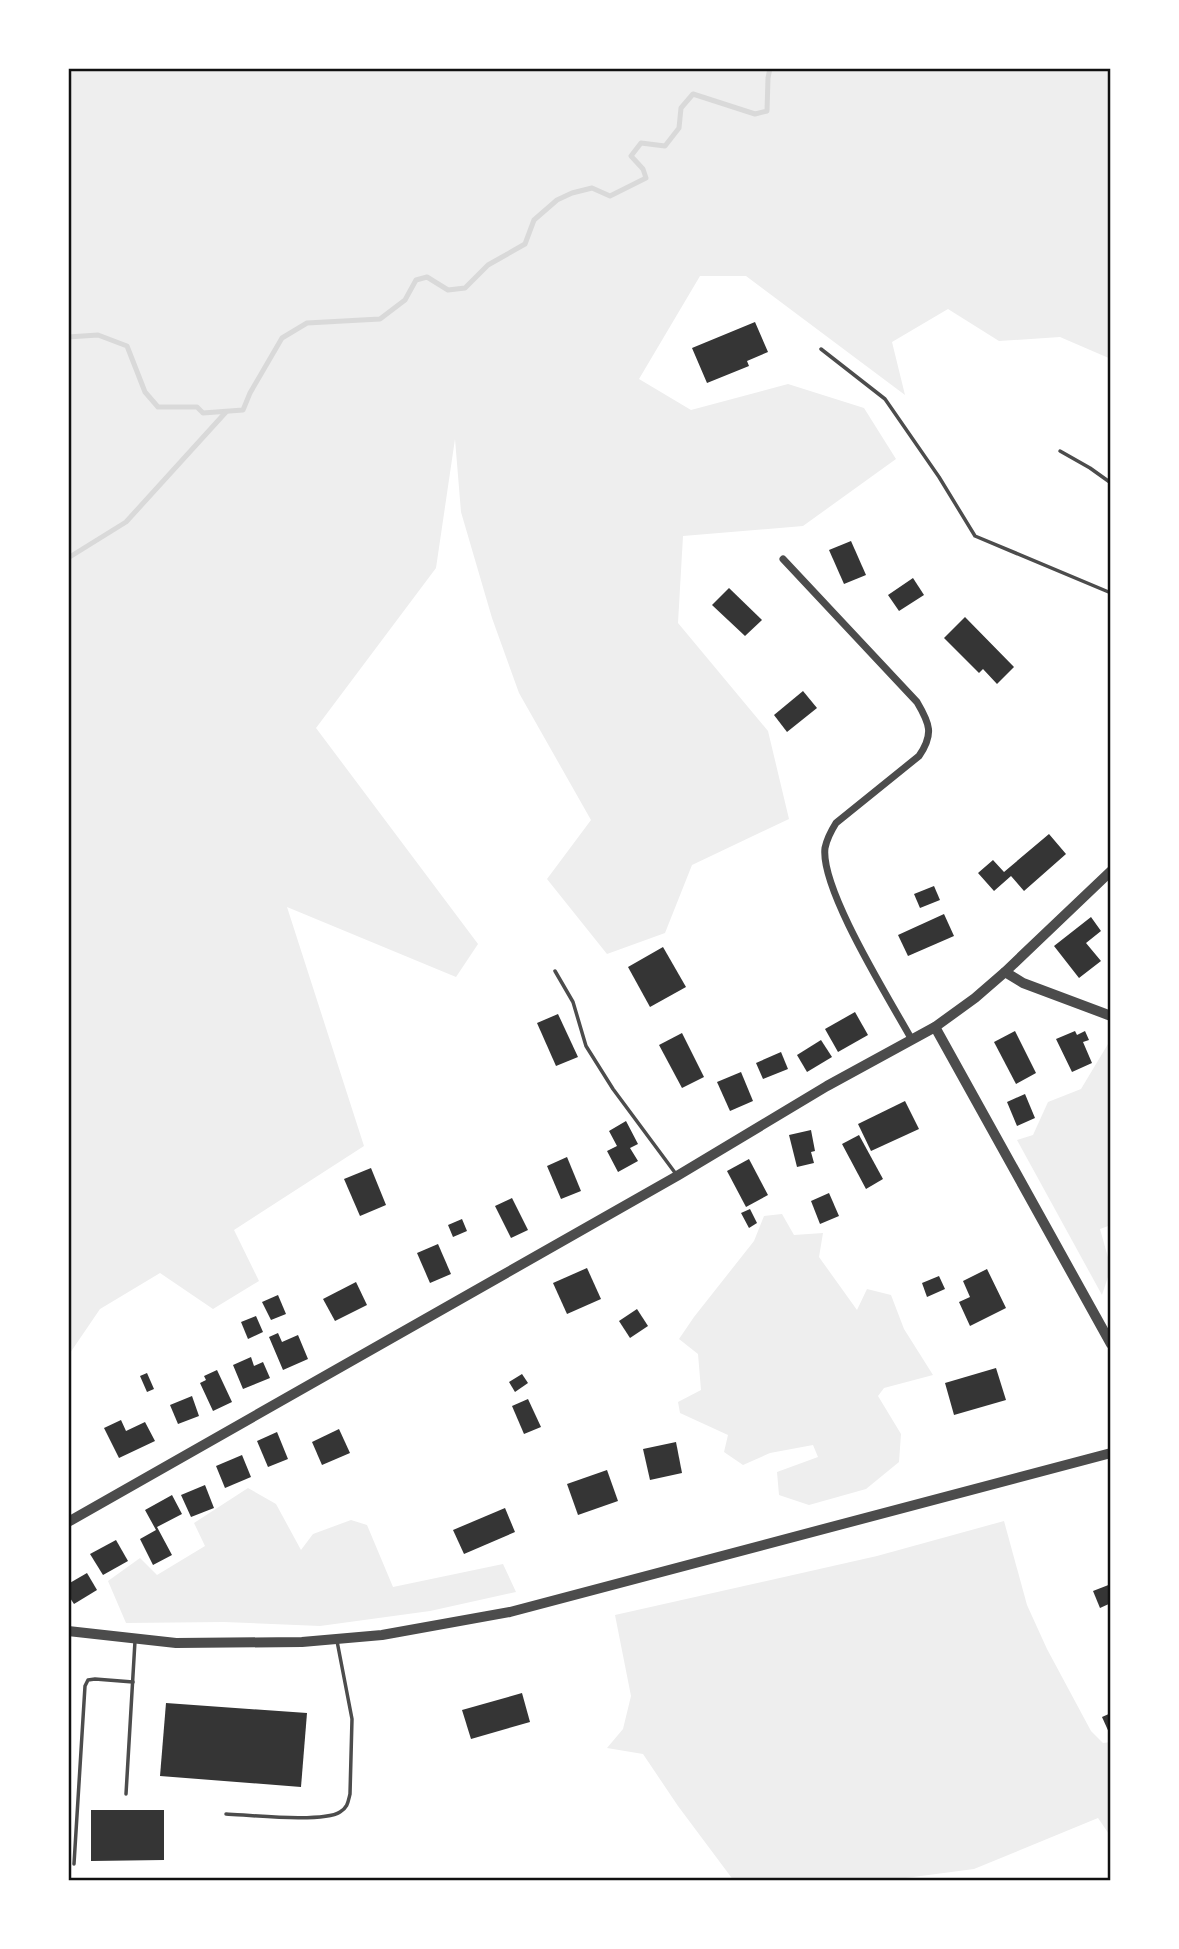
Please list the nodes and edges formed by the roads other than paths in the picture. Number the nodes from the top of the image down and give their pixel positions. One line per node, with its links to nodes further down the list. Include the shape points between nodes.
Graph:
1 (821, 349): 5 (lane, via 885,399 975,536)
2 (1060, 451): 3 (lane)
3 (1111, 483)
4 (783, 559): 11 (street, via 917,702 926,718 930,734 919,756 836,823 825,851 833,890 848,923)
5 (1111, 593)
6 (1111, 871): 8 (street)
7 (555, 971): 12 (lane, via 573,1002 586,1046)
8 (1005, 972): 9 (street); 10 (street)
9 (1111, 1016)
10 (935, 1027): 11 (street); 13 (street)
11 (912, 1040): 12 (street)
12 (677, 1176): 15 (street)
13 (1111, 1344)
14 (1111, 1453): 18 (street, via 510,1612)
15 (68, 1522)
16 (68, 1631): 17 (street)
17 (135, 1639): 18 (street, via 176,1643); 19 (lane)
18 (337, 1639): 21 (lane, via 352,1719 348,1806 325,1817)
19 (133, 1682): 20 (lane); 22 (lane, via 95,1679 85,1686)
20 (126, 1794)
21 (226, 1814)
22 (74, 1864)

